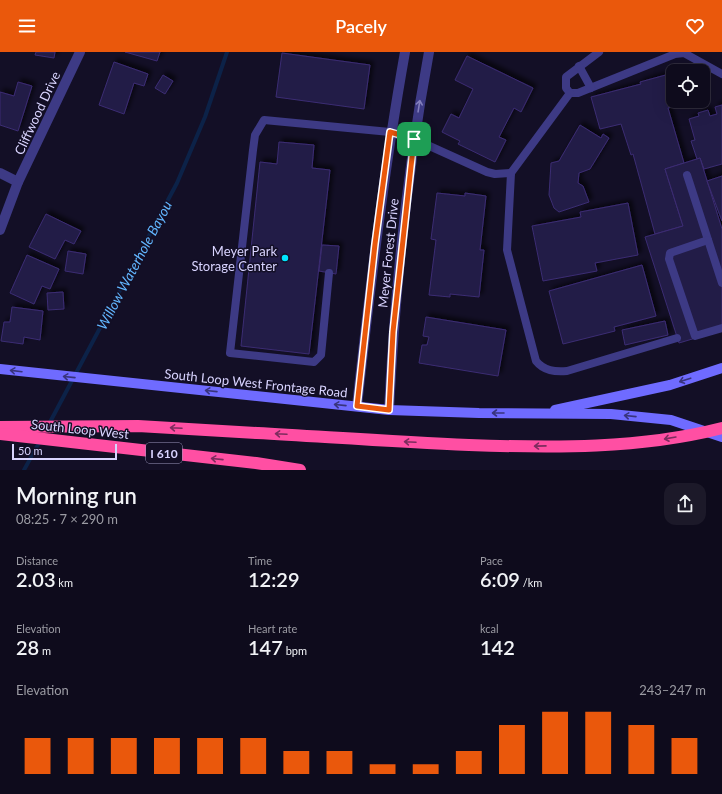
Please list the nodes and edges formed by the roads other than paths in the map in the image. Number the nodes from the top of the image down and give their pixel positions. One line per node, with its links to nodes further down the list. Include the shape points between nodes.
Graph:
1 (80, 52): 14 (street, Cliffwood Drive)
2 (405, 52): 9 (street, Meyer Forest Drive)
3 (429, 52): 10 (street, Meyer Forest Drive, one-way to 3)
4 (599, 52): 5 (lane)
5 (579, 66): 7 (lane); 8 (lane, via 566,77 566,88)
6 (722, 74): 7 (lane, via 684,53 675,54)
7 (591, 88): 8 (lane, via 578,94)
8 (570, 92): 11 (lane)
9 (390, 132): 10 (street); 17 (lane, via 264,120 255,135 230,353 314,362 321,355); 23 (street, Meyer Forest Drive)
10 (414, 139): 11 (lane, via 487,172); 24 (street, Meyer Forest Drive, via 393,332)
11 (511, 173): 20 (lane, via 507,250 536,361 540,366 557,372 567,371)
12 (0, 174): 14 (street)
13 (687, 175): 16 (lane)
14 (18, 182): 15 (street, Cliffwood Drive)
15 (0, 230)
16 (708, 240): 18 (lane); 19 (lane, via 670,253 669,259 695,336)
17 (330, 273)
18 (722, 283)
19 (722, 328)
20 (677, 338)
21 (722, 368): 25 (main road, one-way to 25, via 670,384)
22 (0, 369): 23 (main road, South Loop West Frontage Road, one-way to 22)
23 (357, 406): 24 (main road, South Loop West Frontage Road)
24 (389, 410): 25 (main road, South Loop West Frontage Road, one-way to 24)
25 (537, 414): 29 (main road, South Loop West Frontage Road, one-way to 25, via 671,420 611,414)
26 (0, 427): 28 (highway)
27 (722, 428): 28 (highway, one-way to 28, bridge, via 653,440 585,446 513,446 138,426 81,426)
28 (9, 432): 30 (highway, South Loop West / I 610, one-way to 28)
29 (722, 437)
30 (300, 470)

